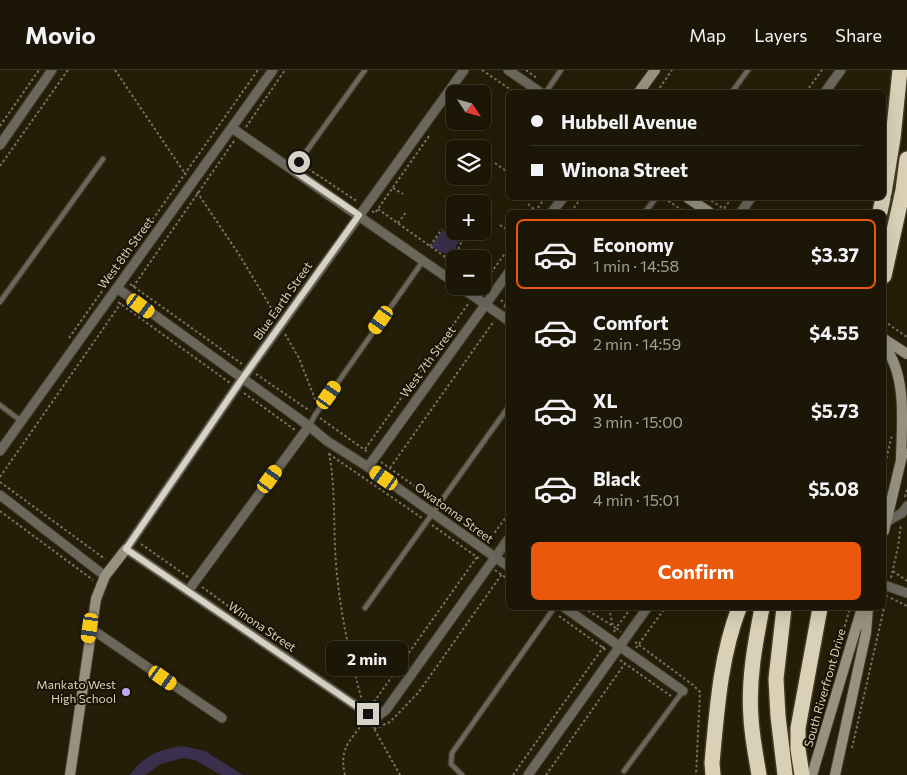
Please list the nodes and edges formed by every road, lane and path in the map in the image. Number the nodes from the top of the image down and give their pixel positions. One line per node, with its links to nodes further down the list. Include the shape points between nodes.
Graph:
1 (39, 70): 26 (path)
2 (52, 70): 30 (street)
3 (68, 70): 34 (path)
4 (258, 70): 79 (path)
5 (273, 70): 27 (street, West 8th Street)
6 (285, 70): 28 (path, via 245,126)
7 (365, 70): 35 (lane)
8 (464, 70): 47 (street, Blue Earth Street)
9 (482, 70): 18 (path)
10 (508, 70): 19 (street)
11 (562, 70): 20 (lane)
12 (655, 70): 21 (main road)
13 (672, 70): 22 (path)
14 (748, 70): 23 (lane)
15 (822, 70): 24 (path)
16 (840, 70): 25 (street)
17 (900, 70): 37 (highway)
18 (511, 90)
19 (537, 90)
20 (547, 90)
21 (640, 90)
22 (658, 90)
23 (733, 90)
24 (807, 90)
25 (826, 90)
26 (0, 126)
27 (232, 128): 35 (street); 69 (street, West 8th Street)
28 (253, 131)
29 (432, 131): 38 (path)
30 (0, 145)
31 (103, 159): 72 (lane)
32 (907, 159): 65 (highway)
33 (495, 163): 36 (path)
34 (0, 166)
35 (296, 166): 47 (path); 56 (street)
36 (506, 171)
37 (886, 181)
38 (393, 188): 39 (path); 48 (path)
39 (403, 194)
40 (562, 200): 51 (street)
41 (580, 200): 52 (path)
42 (667, 200): 53 (path)
43 (691, 200): 54 (main road)
44 (710, 200): 49 (path)
45 (731, 200): 49 (path)
46 (528, 204): 50 (path)
47 (365, 206): 48 (path, via 375,214); 56 (street, Blue Earth Street)
48 (378, 209): 57 (path)
49 (724, 209)
50 (533, 210)
51 (554, 210)
52 (573, 210)
53 (682, 210)
54 (705, 210)
55 (406, 211): 57 (path)
56 (359, 215): 64 (street); 83 (street, Blue Earth Street)
57 (398, 223): 61 (path)
58 (500, 225): 60 (path)
59 (442, 229): 61 (path)
60 (506, 229)
61 (430, 246): 63 (path)
62 (506, 252): 66 (path)
63 (444, 256)
64 (423, 261): 68 (street); 87 (lane)
65 (886, 267)
66 (491, 272)
67 (506, 276): 73 (street, West 7th Street)
68 (446, 277)
69 (117, 288): 83 (street, Owatonna Street); 86 (street, West 8th Street)
70 (471, 295): 71 (street)
71 (474, 297): 73 (street); 89 (path)
72 (0, 302)
73 (485, 304): 75 (street); 92 (street, West 7th Street)
74 (506, 304): 75 (path)
75 (499, 314): 76 (street); 93 (path)
76 (506, 319)
77 (886, 322): 78 (path)
78 (907, 337)
79 (69, 338)
80 (886, 340): 82 (main road)
81 (886, 350): 91 (main road, via 898,371 902,387)
82 (907, 354)
83 (242, 379): 87 (street, Owatonna Street); 103 (street, Blue Earth Street)
84 (0, 405): 86 (lane)
85 (506, 410): 99 (lane)
86 (22, 421): 90 (street, West 8th Street)
87 (309, 426): 92 (street, Owatonna Street); 114 (street)
88 (907, 434): 91 (main road)
89 (365, 450)
90 (0, 451)
91 (901, 458): 100 (main road)
92 (368, 467): 99 (street, Owatonna Street)
93 (390, 468)
94 (0, 482): 107 (path)
95 (907, 489): 97 (path)
96 (0, 495): 111 (street)
97 (905, 510): 101 (street); 110 (path)
98 (0, 511): 111 (path)
99 (433, 513): 104 (street, Owatonna Street); 119 (lane)
100 (886, 522)
101 (886, 525)
102 (506, 542): 105 (street)
103 (126, 549): 107 (main road); 114 (street, Winona Street)
104 (483, 549): 105 (path, via 489,540); 106 (street, Owatonna Street); 143 (path)
105 (501, 549): 106 (street)
106 (495, 557): 108 (street, Owatonna Street); 143 (street, via 386,710 378,716)
107 (114, 565): 111 (main road)
108 (506, 565)
109 (506, 570): 145 (path, via 418,693 390,722)
110 (893, 571): 112 (path); 113 (path)
111 (103, 581): 135 (main road)
112 (907, 581)
113 (886, 585): 115 (street); 116 (path)
114 (188, 591): 143 (street, Winona Street)
115 (907, 593)
116 (887, 596): 117 (path); 118 (path)
117 (886, 600)
118 (907, 606)
119 (365, 608)
120 (568, 610): 138 (street)
121 (587, 610): 136 (path)
122 (610, 610): 136 (path)
123 (629, 610): 136 (path)
124 (646, 610): 137 (street)
125 (664, 610): 139 (path)
126 (738, 610): 156 (highway, via 720,676)
127 (762, 610): 157 (highway, via 751,682 751,718)
128 (784, 610): 158 (highway, via 776,679 778,724)
129 (820, 610): 159 (highway, via 798,728)
130 (849, 610): 146 (path)
131 (861, 610): 160 (main road, South Riverfront Drive)
132 (868, 610): 161 (main road, South Riverfront Drive, via 866,633)
133 (884, 610): 147 (path)
134 (552, 611): 151 (lane, via 452,752 451,764)
135 (90, 628): 144 (street); 149 (main road)
136 (615, 628): 137 (path); 138 (path)
137 (626, 636): 139 (path); 140 (street)
138 (609, 639): 140 (street); 152 (path)
139 (638, 645): 141 (path); 155 (path, via 700,692)
140 (619, 646): 141 (street); 153 (street)
141 (631, 655): 142 (street); 154 (path)
142 (682, 691): 148 (lane)
143 (368, 714): 150 (path, via 343,750)
144 (222, 718)
145 (374, 728)
146 (811, 741)
147 (850, 756)
148 (624, 771)
149 (70, 775)
150 (345, 775)
151 (462, 775)
152 (513, 775)
153 (528, 775)
154 (546, 775)
155 (696, 775)
156 (713, 775)
157 (759, 775)
158 (786, 775)
159 (802, 775)
160 (812, 775)
161 (836, 775)

